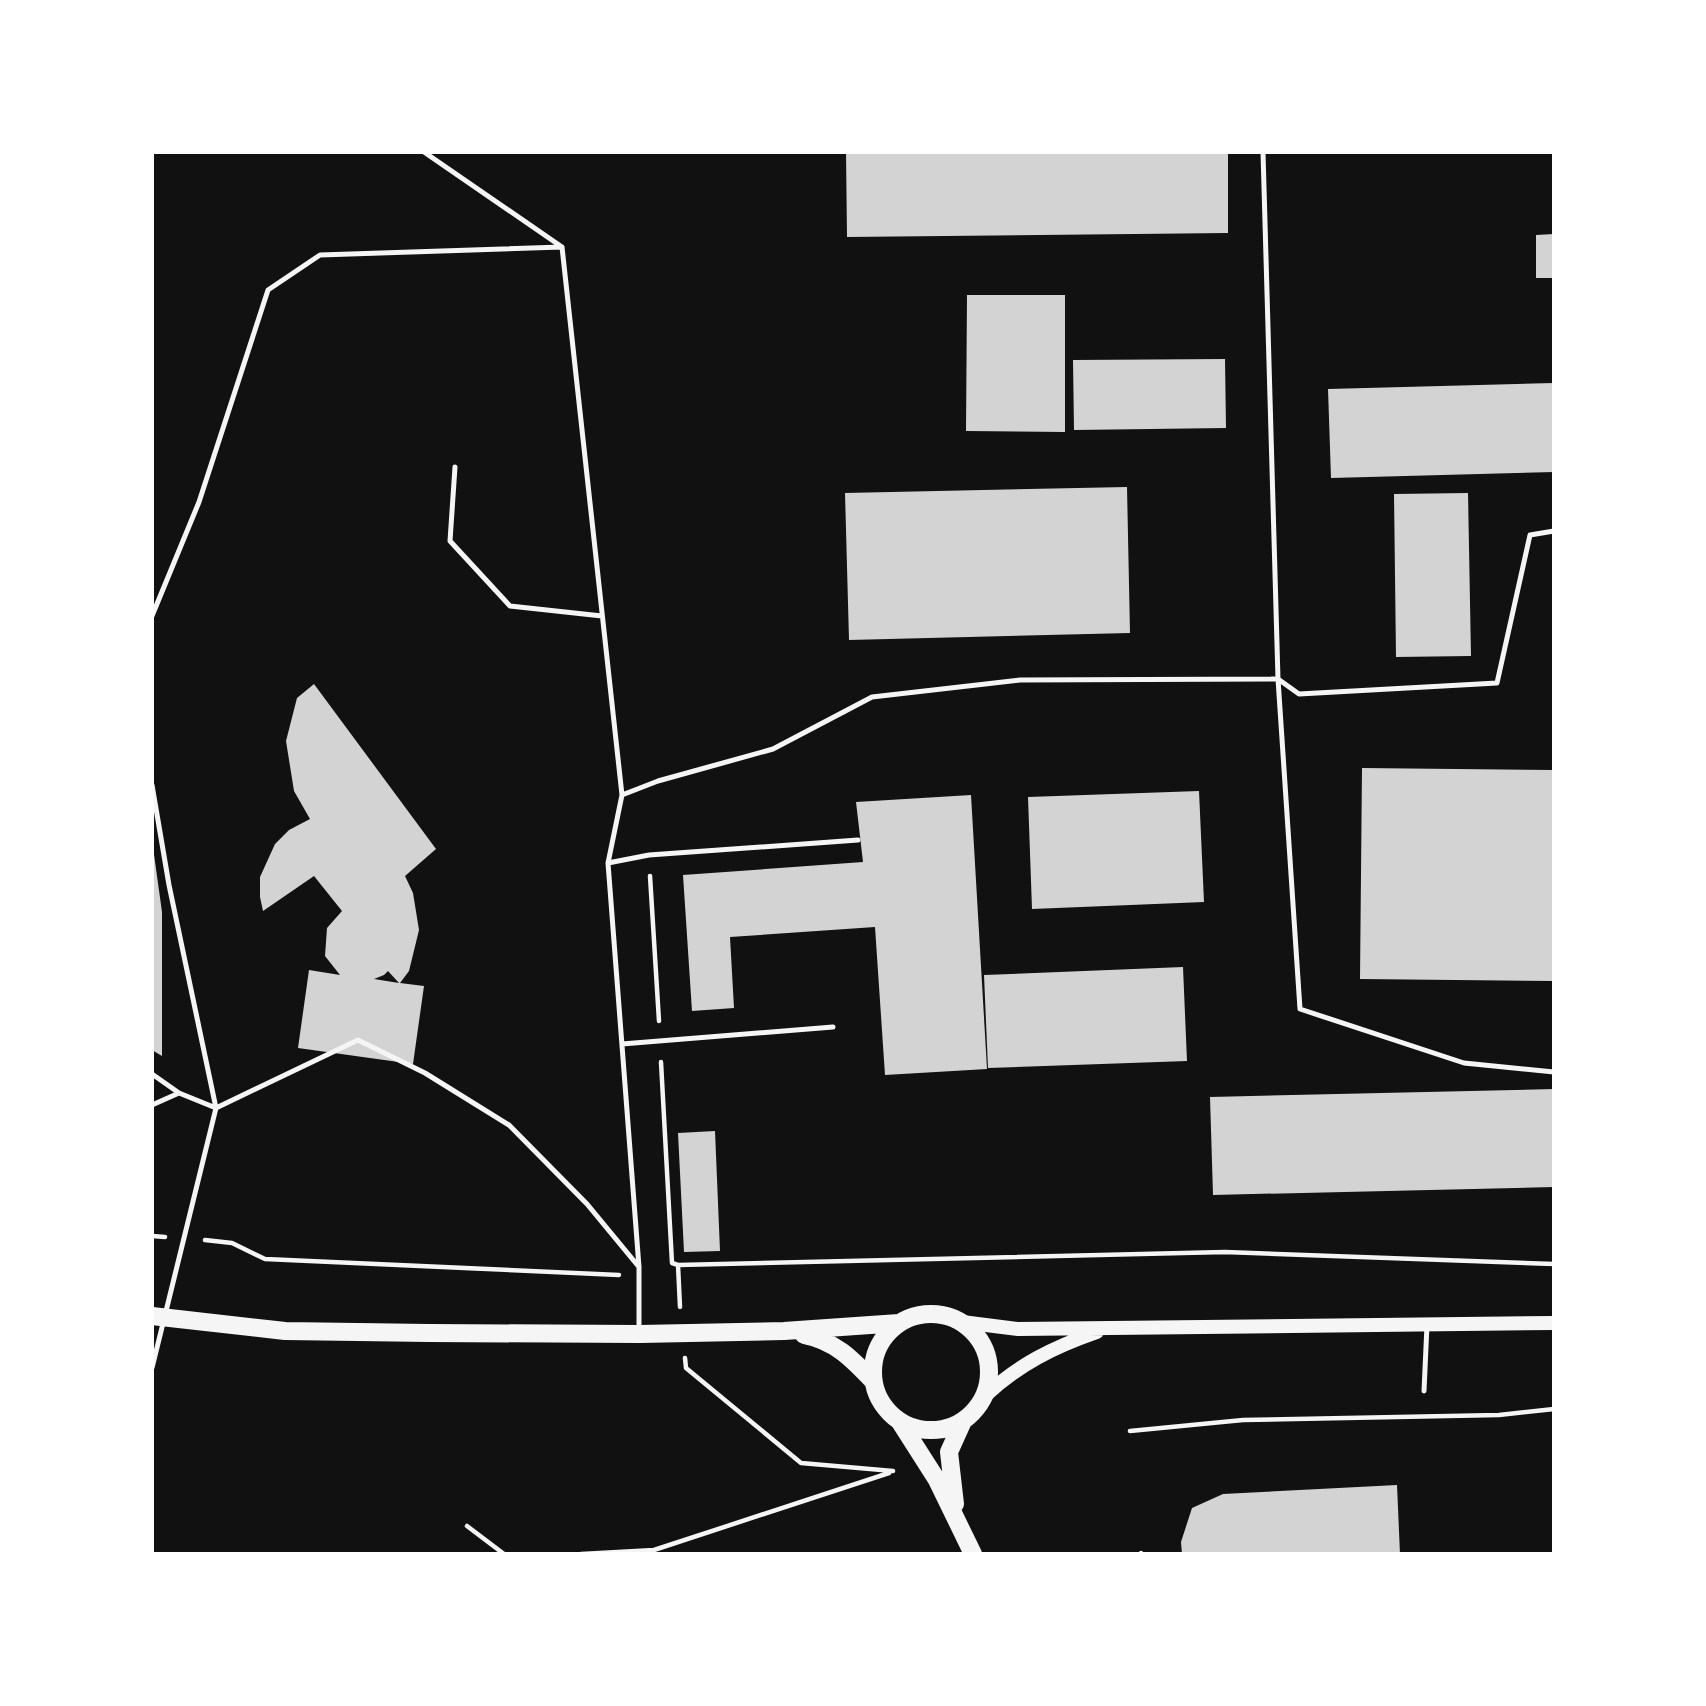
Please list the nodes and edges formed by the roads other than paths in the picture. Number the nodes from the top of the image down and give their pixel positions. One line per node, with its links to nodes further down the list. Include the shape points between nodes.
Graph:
1 (424, 152): 3 (lane)
2 (1263, 152): 8 (lane)
3 (562, 247): 6 (lane, via 320,255 268,290 199,502); 7 (lane)
4 (455, 467): 7 (lane, via 450,541 510,606)
5 (1554, 531): 8 (lane, via 1530,535 1497,683 1299,694)
6 (152, 616)
7 (602, 616): 10 (lane)
8 (1278, 679): 10 (lane, via 1020,680 872,697 773,748); 15 (lane, via 1300,1009 1464,1063)
9 (152, 785): 19 (lane)
10 (622, 795): 12 (lane)
11 (858, 840): 12 (lane, via 649,855)
12 (608, 863): 14 (lane)
13 (833, 1027): 14 (lane)
14 (622, 1044): 20 (lane)
15 (1554, 1072)
16 (152, 1074): 17 (lane)
17 (179, 1093): 18 (lane); 19 (lane)
18 (152, 1105)
19 (216, 1108): 20 (lane, via 358,1040 425,1073 509,1125 587,1204); 21 (lane, via 185,1239)
20 (639, 1267): 28 (lane)
21 (158, 1316): 28 (main road, via 285,1331); 29 (lane)
22 (962, 1322): 23 (main road, via 930,1313); 26 (main road, via 1018,1329); 32 (main road, via 984,1347 989,1380)
23 (899, 1323): 27 (main road); 30 (main road, via 877,1348)
24 (1554, 1323): 25 (main road)
25 (1427, 1325): 26 (main road); 31 (lane)
26 (1109, 1328): 32 (main road, via 1029,1360)
27 (784, 1331): 28 (main road); 30 (main road, via 819,1338 847,1353)
28 (639, 1334)
29 (152, 1368)
30 (873, 1381): 33 (main road, via 887,1410)
31 (1424, 1391)
32 (985, 1396): 34 (main road)
33 (900, 1421): 34 (main road, via 932,1430); 35 (main road)
34 (963, 1421): 35 (main road, via 949,1452 951,1487)
35 (962, 1531): 36 (main road)
36 (973, 1554)

